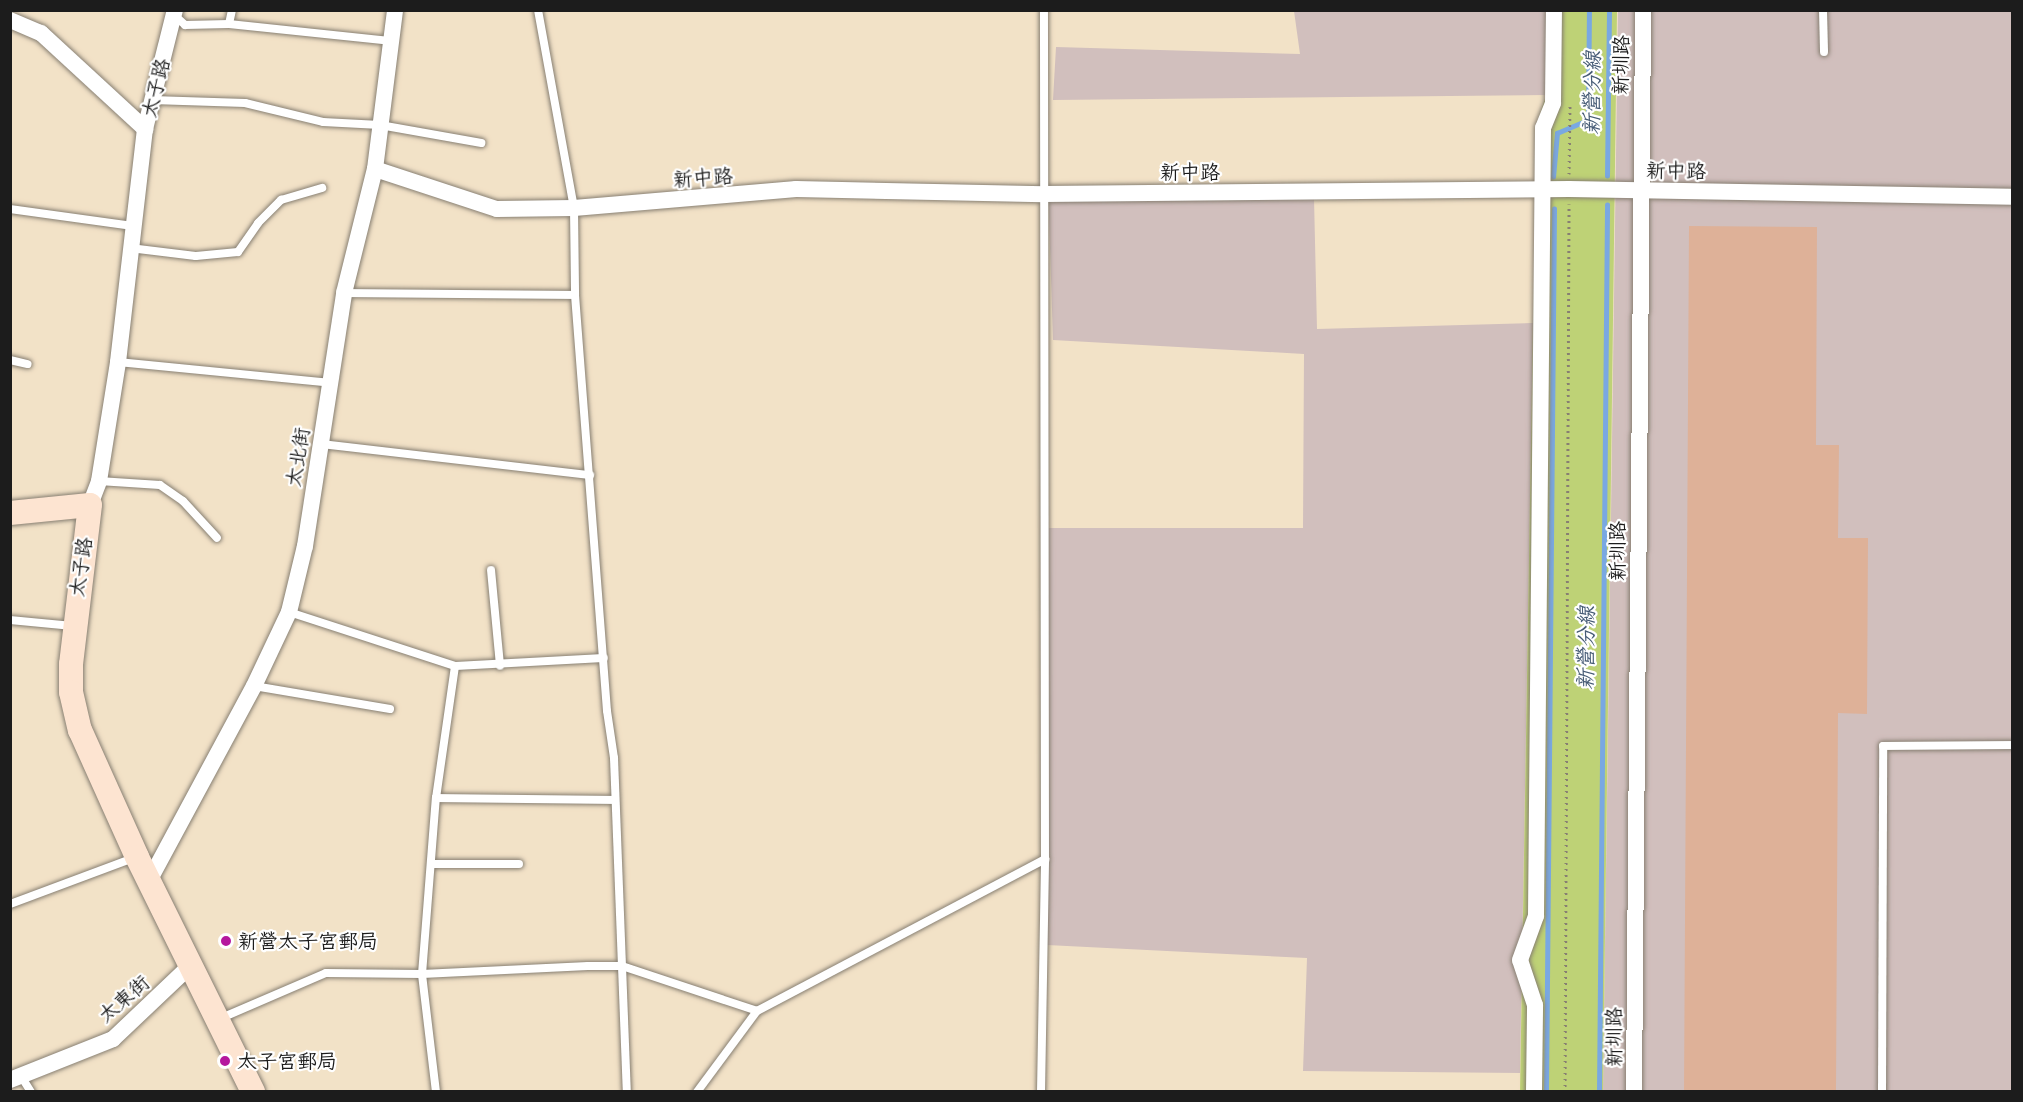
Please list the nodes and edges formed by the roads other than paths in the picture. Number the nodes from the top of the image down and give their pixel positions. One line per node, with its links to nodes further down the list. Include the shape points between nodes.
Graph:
1 (232, 10): 10 (lane)
2 (395, 10): 11 (street, 太北街)
3 (538, 10): 23 (lane)
4 (1044, 10): 21 (lane)
5 (1554, 10): 19 (street, via 1553,103 1544,128)
6 (1643, 10): 20 (street, 新圳路)
7 (1823, 10): 12 (lane)
8 (174, 13): 10 (lane, via 185,25); 13 (street, 太子路)
9 (10, 20): 15 (street, via 41,33)
10 (229, 24): 11 (lane)
11 (392, 40): 14 (street, 太北街)
12 (1824, 52)
13 (152, 100): 14 (lane, via 245,103 323,122); 15 (street, 太子路)
14 (380, 125): 16 (lane); 17 (street, 太北街)
15 (145, 129): 25 (street, 太子路)
16 (481, 143)
17 (375, 169): 23 (street, 新中路, via 497,209); 27 (street, 太北街)
18 (322, 188): 26 (lane, via 281,200 258,223 238,252 196,256)
19 (1544, 190): 20 (street, 新中路); 21 (street, 新中路); 69 (street, via 1536,916 1520,960 1535,1005)
20 (1641, 192): 22 (street, 新中路); 70 (street, 新圳路)
21 (1044, 194): 23 (street, 新中路, via 796,189); 52 (lane)
22 (2013, 198)
23 (574, 208): 28 (lane)
24 (10, 209): 25 (lane)
25 (134, 226): 26 (street, 太子路)
26 (130, 248): 30 (street, 太子路)
27 (344, 293): 28 (lane); 32 (street, 太北街)
28 (575, 296): 34 (lane)
29 (10, 360): 31 (lane)
30 (118, 362): 32 (lane); 35 (street, 太子路)
31 (28, 364)
32 (332, 383): 33 (street, 太北街)
33 (321, 444): 34 (lane); 40 (street, 太北街, via 305,546)
34 (590, 475): 43 (lane)
35 (99, 481): 36 (street, 太子路); 38 (lane, via 160,485 183,501)
36 (90, 505): 37 (street); 42 (street, 太子路)
37 (10, 513)
38 (217, 538)
39 (491, 570): 45 (lane)
40 (289, 612): 44 (lane); 46 (street, 太北街)
41 (10, 620): 42 (lane)
42 (73, 626): 51 (street, 太子路, via 71,692 80,730)
43 (604, 658): 45 (lane); 50 (lane)
44 (455, 666): 45 (lane); 49 (lane)
45 (500, 666)
46 (254, 686): 47 (lane); 55 (street, 太北街)
47 (390, 709)
48 (2013, 745): 71 (lane, via 1883,746)
49 (436, 798): 50 (lane); 53 (lane)
50 (615, 800): 58 (lane)
51 (137, 857): 55 (street, 太子路); 56 (lane)
52 (1045, 860): 60 (lane); 68 (lane)
53 (432, 864): 54 (lane); 59 (lane)
54 (519, 864)
55 (149, 881): 57 (street, 太子路)
56 (10, 904)
57 (191, 965): 61 (street, 太子路); 62 (street, 太東街, via 113,1039)
58 (622, 966): 59 (lane); 60 (lane); 66 (lane)
59 (422, 974): 61 (lane, via 326,974); 65 (lane)
60 (757, 1011): 67 (lane)
61 (219, 1020): 64 (street, 太子路)
62 (16, 1078): 63 (lane)
63 (32, 1092)
64 (254, 1092)
65 (436, 1092)
66 (627, 1092)
67 (697, 1092)
68 (1041, 1092)
69 (1534, 1092)
70 (1634, 1092)
71 (1882, 1092)

